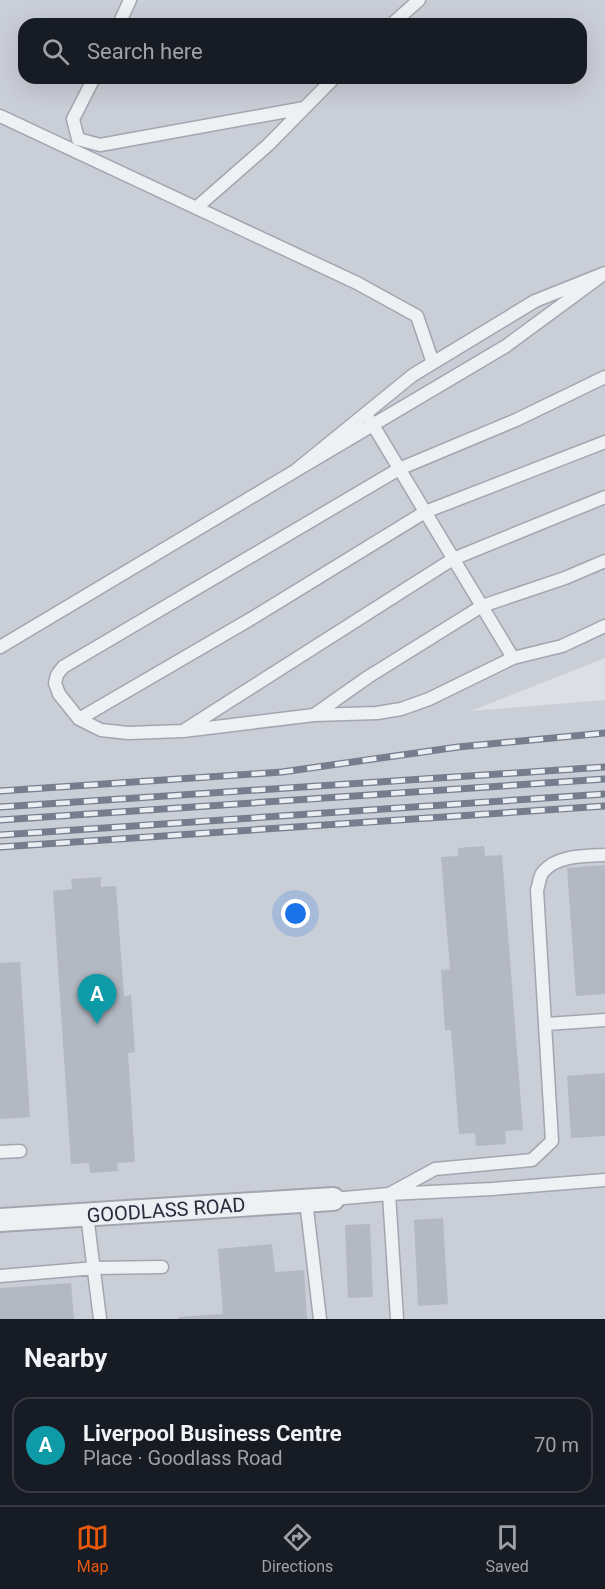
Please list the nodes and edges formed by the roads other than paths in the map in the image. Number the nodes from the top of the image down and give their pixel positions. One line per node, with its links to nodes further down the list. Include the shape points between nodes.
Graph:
1 (130, 0): 3 (lane)
2 (418, 0): 4 (lane)
3 (122, 18)
4 (399, 18)
5 (91, 84): 7 (lane, via 73,119 78,139 100,145)
6 (328, 84): 7 (lane)
7 (304, 108): 9 (lane)
8 (0, 116): 9 (lane)
9 (196, 208): 11 (lane, via 357,283 417,316)
10 (605, 272): 11 (lane, via 535,301); 14 (lane, via 506,346)
11 (433, 363): 13 (lane)
12 (605, 377): 16 (lane)
13 (366, 413): 14 (lane); 17 (lane)
14 (373, 425): 16 (lane); 17 (lane)
15 (605, 442): 19 (lane)
16 (399, 469): 19 (lane); 27 (lane, via 63,667 55,683)
17 (295, 471): 24 (lane)
18 (605, 497): 20 (lane)
19 (425, 512): 20 (lane); 27 (lane)
20 (453, 559): 22 (lane); 28 (lane)
21 (605, 561): 22 (lane)
22 (482, 606): 25 (lane); 26 (lane)
23 (605, 626): 25 (lane, via 562,646)
24 (0, 647)
25 (513, 658): 26 (lane, via 401,709)
26 (314, 715): 28 (lane)
27 (79, 719): 28 (lane, via 101,730)
28 (183, 731)
29 (605, 855): 31 (lane, via 556,861 542,873 537,890)
30 (605, 1020): 31 (lane)
31 (547, 1024): 35 (lane, via 552,1141 532,1160 435,1169)
32 (20, 1151): 33 (lane)
33 (0, 1152)
34 (605, 1180): 35 (lane)
35 (389, 1194): 36 (lane); 45 (lane)
36 (333, 1199): 37 (street, GOODLASS ROAD)
37 (306, 1201): 38 (street, GOODLASS ROAD); 44 (lane)
38 (87, 1215): 39 (street, GOODLASS ROAD); 41 (lane)
39 (0, 1220)
40 (162, 1267): 41 (lane)
41 (95, 1268): 42 (lane); 43 (lane)
42 (0, 1276)
43 (100, 1319)
44 (320, 1319)
45 (397, 1319)

